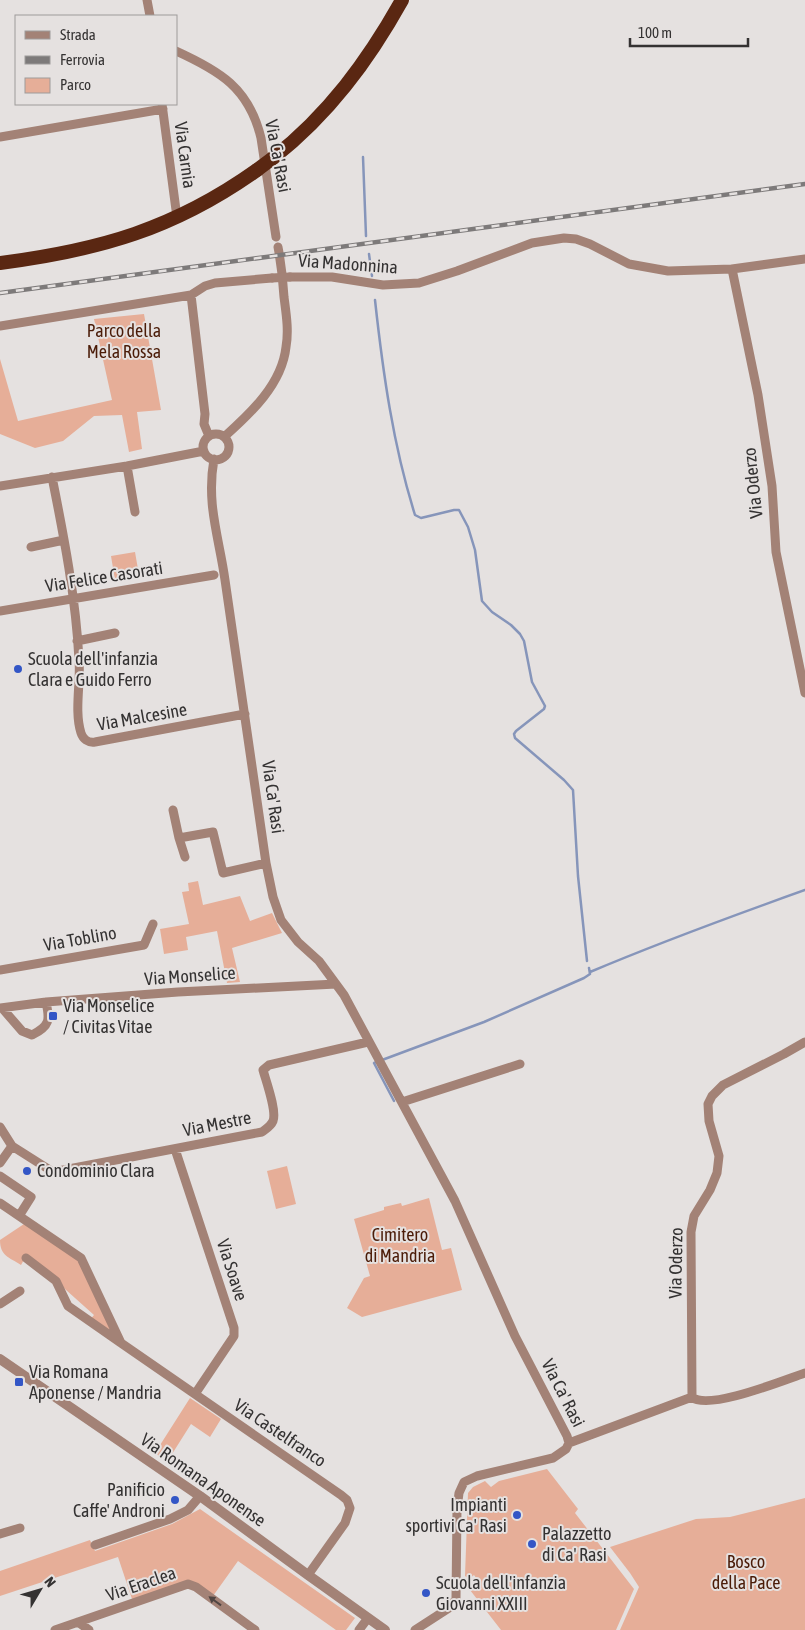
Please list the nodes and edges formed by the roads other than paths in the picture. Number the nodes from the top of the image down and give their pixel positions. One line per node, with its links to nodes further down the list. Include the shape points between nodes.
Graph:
1 (147, 0): 3 (street)
2 (402, 0): 11 (highway, bridge, via 371,52 340,94 304,131 257,170 198,207 133,236 77,251)
3 (150, 15)
4 (179, 55): 8 (street, Via Ca' Rasi, via 218,72 242,94 253,113 261,138)
5 (162, 106): 6 (street); 7 (street, Via Carnia)
6 (0, 137)
7 (176, 210)
8 (276, 237)
9 (278, 247): 16 (street, via 287,320 284,359 269,390)
10 (805, 259): 12 (street, Via Madonnina)
11 (0, 263)
12 (732, 269): 13 (street, Via Madonnina, bridge, via 668,271 629,264 590,244 564,238 532,243 419,283 383,285 332,277 290,276 215,283); 30 (street, Via Oderzo, via 758,395 772,486 776,552)
13 (191, 295): 14 (street, Via Madonnina); 15 (street, via 204,424)
14 (0, 326)
15 (210, 436): 16 (street); 17 (street, via 204,444)
16 (224, 437): 18 (street, via 229,444 228,452 222,458)
17 (204, 451): 18 (street); 19 (street)
18 (214, 459): 31 (street, Via Ca' Rasi, via 210,494)
19 (127, 466): 20 (street); 22 (street)
20 (52, 477): 21 (street); 23 (street, Via Malcesine)
21 (0, 486)
22 (135, 512)
23 (64, 540): 24 (street); 26 (street, Via Malcesine)
24 (31, 546)
25 (214, 575): 26 (street, Via Felice Casorati)
26 (73, 599): 27 (street, Via Felice Casorati); 29 (street, Via Malcesine)
27 (0, 611)
28 (115, 633): 29 (street)
29 (78, 641): 31 (street, Via Malcesine, via 79,721 81,734 90,743)
30 (805, 693)
31 (245, 714): 35 (street, Via Ca' Rasi)
32 (173, 810): 33 (street)
33 (179, 838): 34 (street); 35 (street, via 213,832 223,873)
34 (185, 857)
35 (266, 863): 38 (street, Via Ca' Rasi, via 281,920)
36 (153, 924): 37 (street, Via Toblino, via 144,945)
37 (0, 970)
38 (336, 984): 39 (street, Via Monselice); 41 (street, Via Ca' Rasi)
39 (46, 1002): 40 (street, Via Monselice); 40 (street, Via Monselice, via 48,1022 32,1035 22,1031)
40 (1, 1008)
41 (368, 1042): 44 (street, Via Ca' Rasi); 47 (street, Via Mestre, via 268,1065 263,1070 274,1112 269,1127 262,1132)
42 (805, 1042): 59 (street, Via Oderzo, via 723,1085 708,1104 709,1121 719,1156 717,1173 694,1216 691,1232)
43 (520, 1064): 44 (street)
44 (402, 1102): 60 (street, Via Ca' Rasi, via 455,1201 515,1336)
45 (0, 1126): 46 (street, Via Mestre)
46 (12, 1146): 47 (street, Via Mestre, via 53,1172); 48 (street)
47 (175, 1149): 58 (street, Via Soave, via 234,1328 234,1336)
48 (0, 1163)
49 (0, 1176): 51 (street, via 31,1197)
50 (0, 1203): 51 (street)
51 (19, 1216): 55 (street, via 81,1258)
52 (26, 1258): 55 (street, Via Castelfranco, via 56,1281 68,1306)
53 (20, 1291): 54 (street)
54 (0, 1304)
55 (121, 1343): 58 (street, Via Castelfranco)
56 (0, 1359): 61 (street, Via Romana Aponense)
57 (805, 1373): 59 (street, via 733,1397 708,1402)
58 (195, 1394): 65 (street, Via Castelfranco, via 347,1500 350,1508 345,1523)
59 (692, 1397): 60 (street)
60 (569, 1444): 73 (street, Via Ca' Rasi, via 553,1458 464,1482 457,1509 456,1599 449,1608)
61 (200, 1496): 64 (street, via 188,1510 170,1519); 65 (street, Via Romana Aponense)
62 (20, 1528): 63 (street)
63 (0, 1534)
64 (95, 1545)
65 (308, 1576): 66 (street, Via Romana Aponense)
66 (368, 1618): 71 (street); 72 (street, Via Romana Aponense)
67 (78, 1622): 68 (street, Via Eraclea); 69 (street); 70 (street, Via Eraclea, one-way to 67, via 188,1584)
68 (55, 1630)
69 (89, 1630)
70 (255, 1630)
71 (359, 1630)
72 (385, 1630)
73 (415, 1630)

